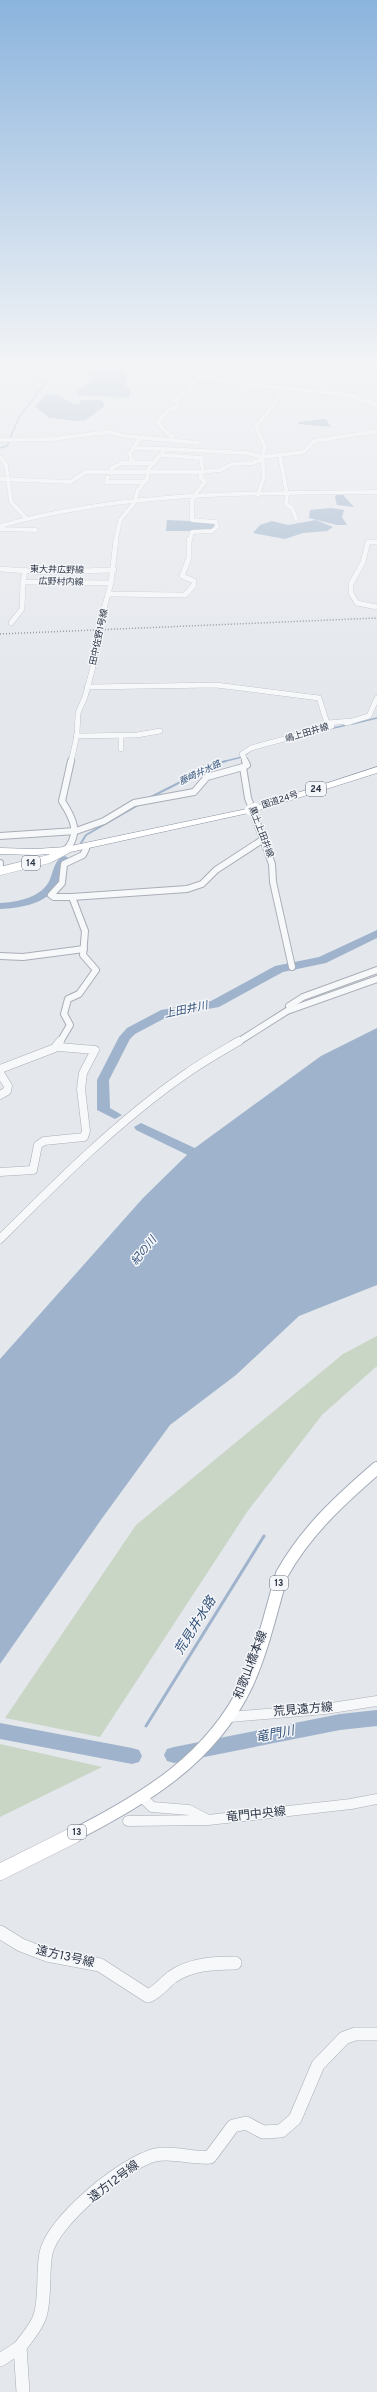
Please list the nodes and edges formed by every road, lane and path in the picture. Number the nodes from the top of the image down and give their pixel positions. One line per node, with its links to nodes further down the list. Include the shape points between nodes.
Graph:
1 (109, 475): 10 (street, via 106,482)
2 (7, 476): 9 (street)
3 (79, 476): 9 (street, via 70,482)
4 (147, 476): 10 (street, 田中佐野1号線)
5 (201, 476): 14 (street, via 205,482)
6 (264, 476): 13 (street)
7 (284, 476): 12 (street)
8 (0, 479): 9 (street)
9 (7, 479): 16 (street, via 11,502)
10 (145, 482): 15 (street, 田中佐野1号線, via 138,490)
11 (377, 492): 12 (street)
12 (287, 494): 13 (street); 17 (street, via 286,504 292,508)
13 (258, 495): 14 (street)
14 (194, 496): 15 (street); 28 (street, via 192,520 216,522 217,527 212,531 192,532 189,562 182,576 194,581 190,590 181,596)
15 (135, 501): 16 (street, via 83,506); 23 (street, 田中佐野1号線, via 118,526)
16 (26, 518): 18 (street)
17 (296, 519)
18 (0, 528): 19 (street, via 36,528)
19 (36, 536)
20 (377, 542): 29 (street, via 368,542 363,562 352,579 351,589 357,603)
21 (0, 569): 22 (street, 東大井広野線)
22 (25, 570): 23 (street, 東大井広野線); 24 (street, 広野村内線)
23 (114, 570): 26 (street, 田中佐野1号線)
24 (23, 582): 25 (street, 広野村内線); 30 (street, via 25,596 22,610)
25 (91, 583): 26 (street, 広野村内線); 27 (street)
26 (111, 583): 28 (street, 田中佐野1号線)
27 (91, 590)
28 (109, 594): 31 (street, 田中佐野1号線, via 99,627 94,667)
29 (377, 607)
30 (11, 623)
31 (87, 687): 33 (street, via 216,685 282,692 319,698 327,724); 35 (street, 田中佐野1号線, via 78,713)
32 (377, 698): 33 (street, 嶋上田井線, via 369,716)
33 (351, 721): 38 (street, 嶋上田井線, via 254,747 244,756 247,766)
34 (160, 732): 36 (street)
35 (76, 736): 36 (street); 41 (street, 田中佐野1号線, via 62,801 76,824)
36 (122, 736): 37 (street)
37 (121, 749)
38 (243, 767): 41 (street, via 207,777 194,792 134,803 104,821); 43 (street, 黒土上田井線, via 245,788)
39 (377, 770): 40 (highway, 国道24号 / 24, via 252,809)
40 (181, 826): 44 (highway, 国道24号 / 24); 46 (highway, 国道24号 / 24)
41 (76, 831): 42 (street); 46 (street, via 70,846)
42 (0, 836)
43 (262, 840): 49 (street, via 216,870 202,884 187,889); 52 (street, 黒土上田井線, via 270,852 275,878 273,882)
44 (86, 849): 46 (highway, 国道24号 / 24); 49 (street, via 83,855 64,864 62,883 51,895)
45 (0, 851): 46 (highway, 国道24号 / 24)
46 (64, 852): 47 (highway, 国道24号 / 24); 48 (main road, 14)
47 (0, 855)
48 (0, 871)
49 (72, 897): 50 (street, via 86,925)
50 (84, 949): 51 (street, via 23,957); 56 (street, via 83,956 96,970 79,994 68,999 64,1014 70,1025)
51 (0, 956)
52 (291, 965)
53 (377, 970): 55 (street, via 304,997)
54 (377, 979): 55 (street)
55 (287, 1011): 61 (street, via 187,1073 118,1127)
56 (57, 1045): 57 (street); 60 (street, via 95,1050 83,1073 81,1089 86,1131 84,1137 44,1141 38,1145 33,1170)
57 (0, 1069)
58 (0, 1073): 59 (street, via 8,1086)
59 (0, 1095)
60 (0, 1172)
61 (0, 1239)
62 (377, 1468): 64 (main road, 和歌山橋本線 / 13, via 316,1523 290,1557 282,1574 253,1667 243,1692)
63 (377, 1701): 64 (street, 荒見遠方線)
64 (226, 1720): 65 (main road, 和歌山橋本線 / 13, via 210,1742 159,1786)
65 (142, 1796): 67 (street, via 152,1807 189,1810); 69 (main road, 和歌山橋本線 / 13)
66 (377, 1799): 67 (street, 竜門中央線)
67 (208, 1820): 68 (street, 竜門中央線)
68 (128, 1821)
69 (0, 1872)
70 (0, 1932): 71 (street, 遠方13号線, via 21,1945 47,1955 100,1965 148,1996 180,1972 195,1965)
71 (234, 1963)
72 (377, 2034): 73 (street, 遠方12号線, via 356,2034 344,2038 318,2065 296,2119 280,2132 263,2132 246,2123 237,2124 210,2157 196,2158 163,2153 146,2158 121,2173 91,2197 56,2231 49,2242 40,2316)
73 (20, 2347): 74 (street); 75 (street)
74 (0, 2360)
75 (23, 2392)

